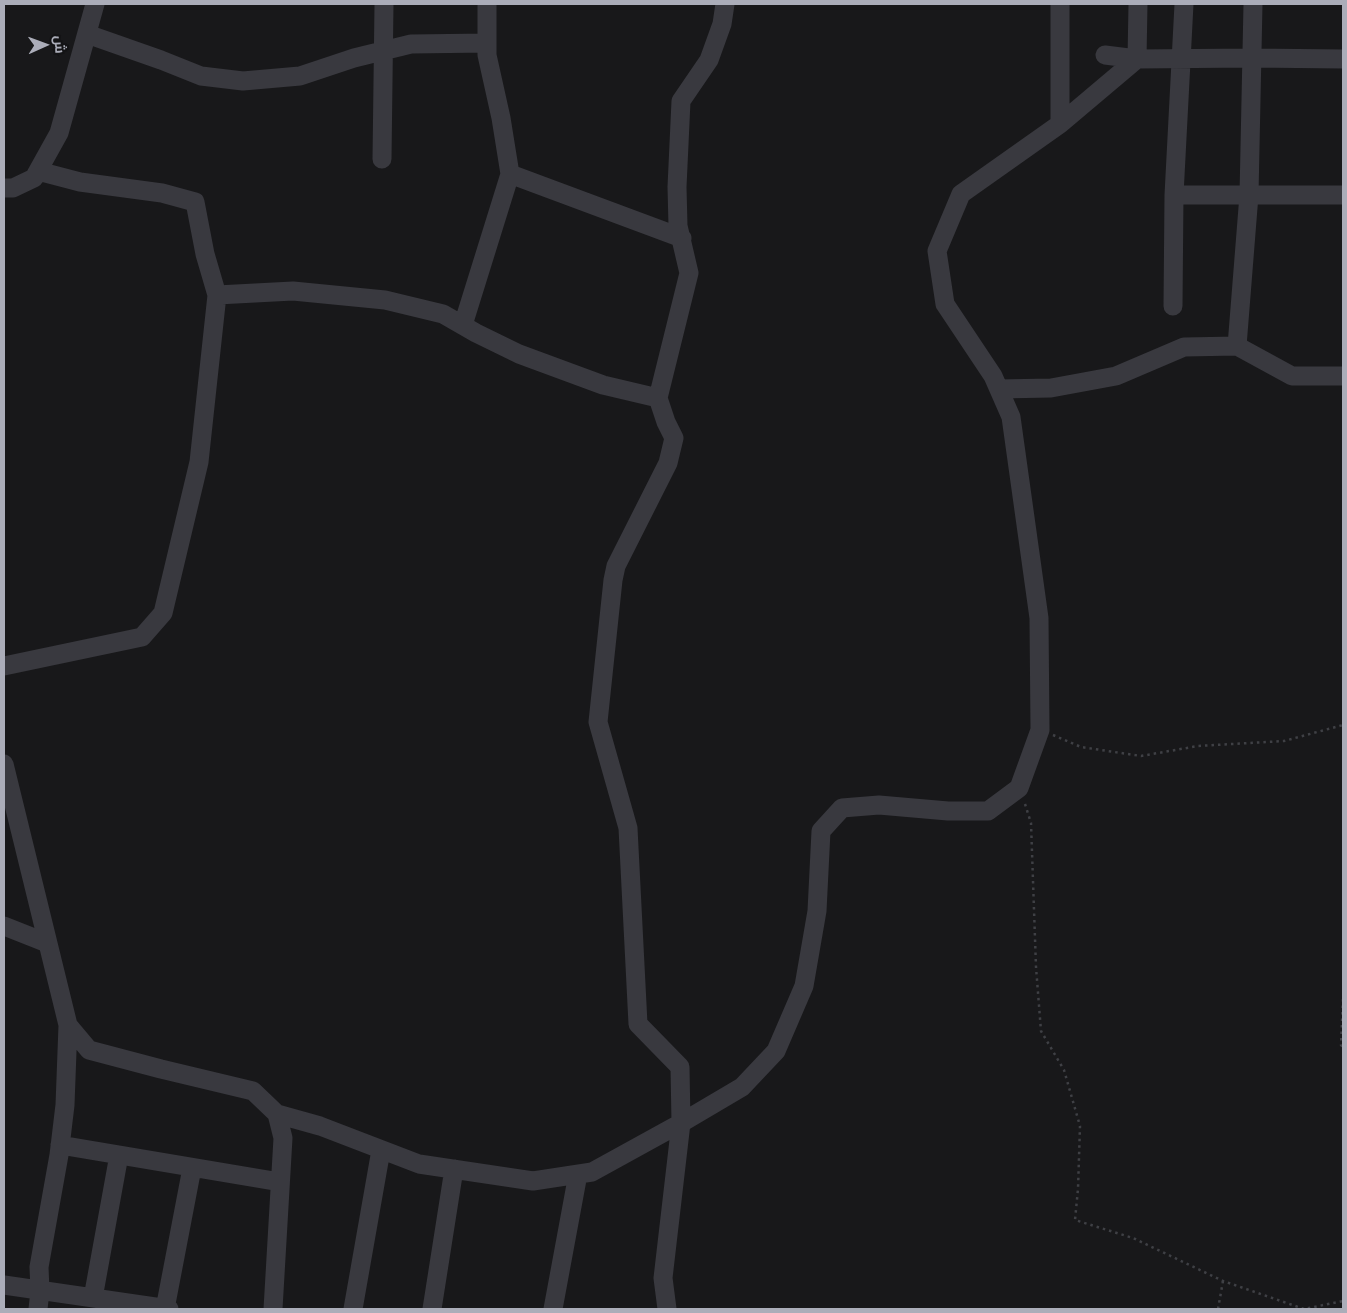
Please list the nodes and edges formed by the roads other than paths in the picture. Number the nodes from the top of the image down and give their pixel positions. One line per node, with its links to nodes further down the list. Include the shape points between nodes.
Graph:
1 (95, 4): 9 (street)
2 (384, 4): 11 (street)
3 (487, 4): 10 (street)
4 (725, 4): 25 (street, via 722,24 709,60 681,101 677,187 678,226)
5 (1060, 4): 17 (street)
6 (1138, 4): 14 (street)
7 (1184, 4): 15 (street)
8 (1253, 4): 13 (street)
9 (87, 34): 11 (street, via 201,76 243,81 300,76); 19 (street, via 58,134)
10 (487, 43): 11 (street, via 411,44); 20 (street)
11 (383, 51): 18 (street)
12 (1105, 56): 14 (street)
13 (1252, 58): 15 (street); 16 (street); 24 (street)
14 (1137, 59): 15 (street); 17 (street)
15 (1182, 59): 22 (street)
16 (1343, 59)
17 (1060, 124): 31 (street, via 962,194 937,251 945,304)
18 (382, 158)
19 (38, 171): 21 (street, via 34,178 13,188); 26 (street, via 80,182 195,202)
20 (510, 174): 25 (street); 28 (street)
21 (4, 188)
22 (1174, 194): 24 (street); 27 (street)
23 (1343, 195): 24 (street)
24 (1249, 196): 29 (street)
25 (682, 238): 32 (street, via 689,273)
26 (217, 295): 28 (street, via 293,291 385,300 443,314); 33 (street, via 199,462 163,613 142,637)
27 (1173, 306)
28 (463, 325): 32 (street, via 519,354 603,385)
29 (1237, 346): 30 (street, via 1292,376); 31 (street, via 1184,347 1116,376 1051,388)
30 (1343, 376)
31 (999, 389): 39 (street, via 1011,418 1040,618 1040,730 1019,788 988,812 879,805 842,808 821,832 818,912 804,986 776,1051 742,1087)
32 (658, 398): 39 (street, via 674,438 668,463 612,580 598,722 628,828 638,1024 680,1067)
33 (4, 666)
34 (4, 764): 36 (street)
35 (4, 926): 36 (street)
36 (47, 943): 37 (street)
37 (68, 1025): 38 (street, via 89,1050 253,1092); 40 (street)
38 (277, 1114): 41 (street, via 320,1126); 46 (street, via 283,1138)
39 (681, 1124): 45 (street, via 592,1172); 56 (street, via 663,1278)
40 (60, 1145): 42 (street); 48 (street, via 38,1267)
41 (382, 1150): 44 (street, via 419,1164); 53 (street)
42 (118, 1155): 43 (street); 49 (street)
43 (192, 1168): 46 (street); 51 (street)
44 (454, 1169): 45 (street, via 533,1181); 54 (street)
45 (578, 1174): 55 (street)
46 (280, 1182): 52 (street)
47 (4, 1285): 48 (street)
48 (40, 1290): 49 (street); 50 (street)
49 (93, 1298): 51 (street)
50 (38, 1309)
51 (166, 1309)
52 (273, 1309)
53 (353, 1309)
54 (432, 1309)
55 (553, 1309)
56 (667, 1309)

